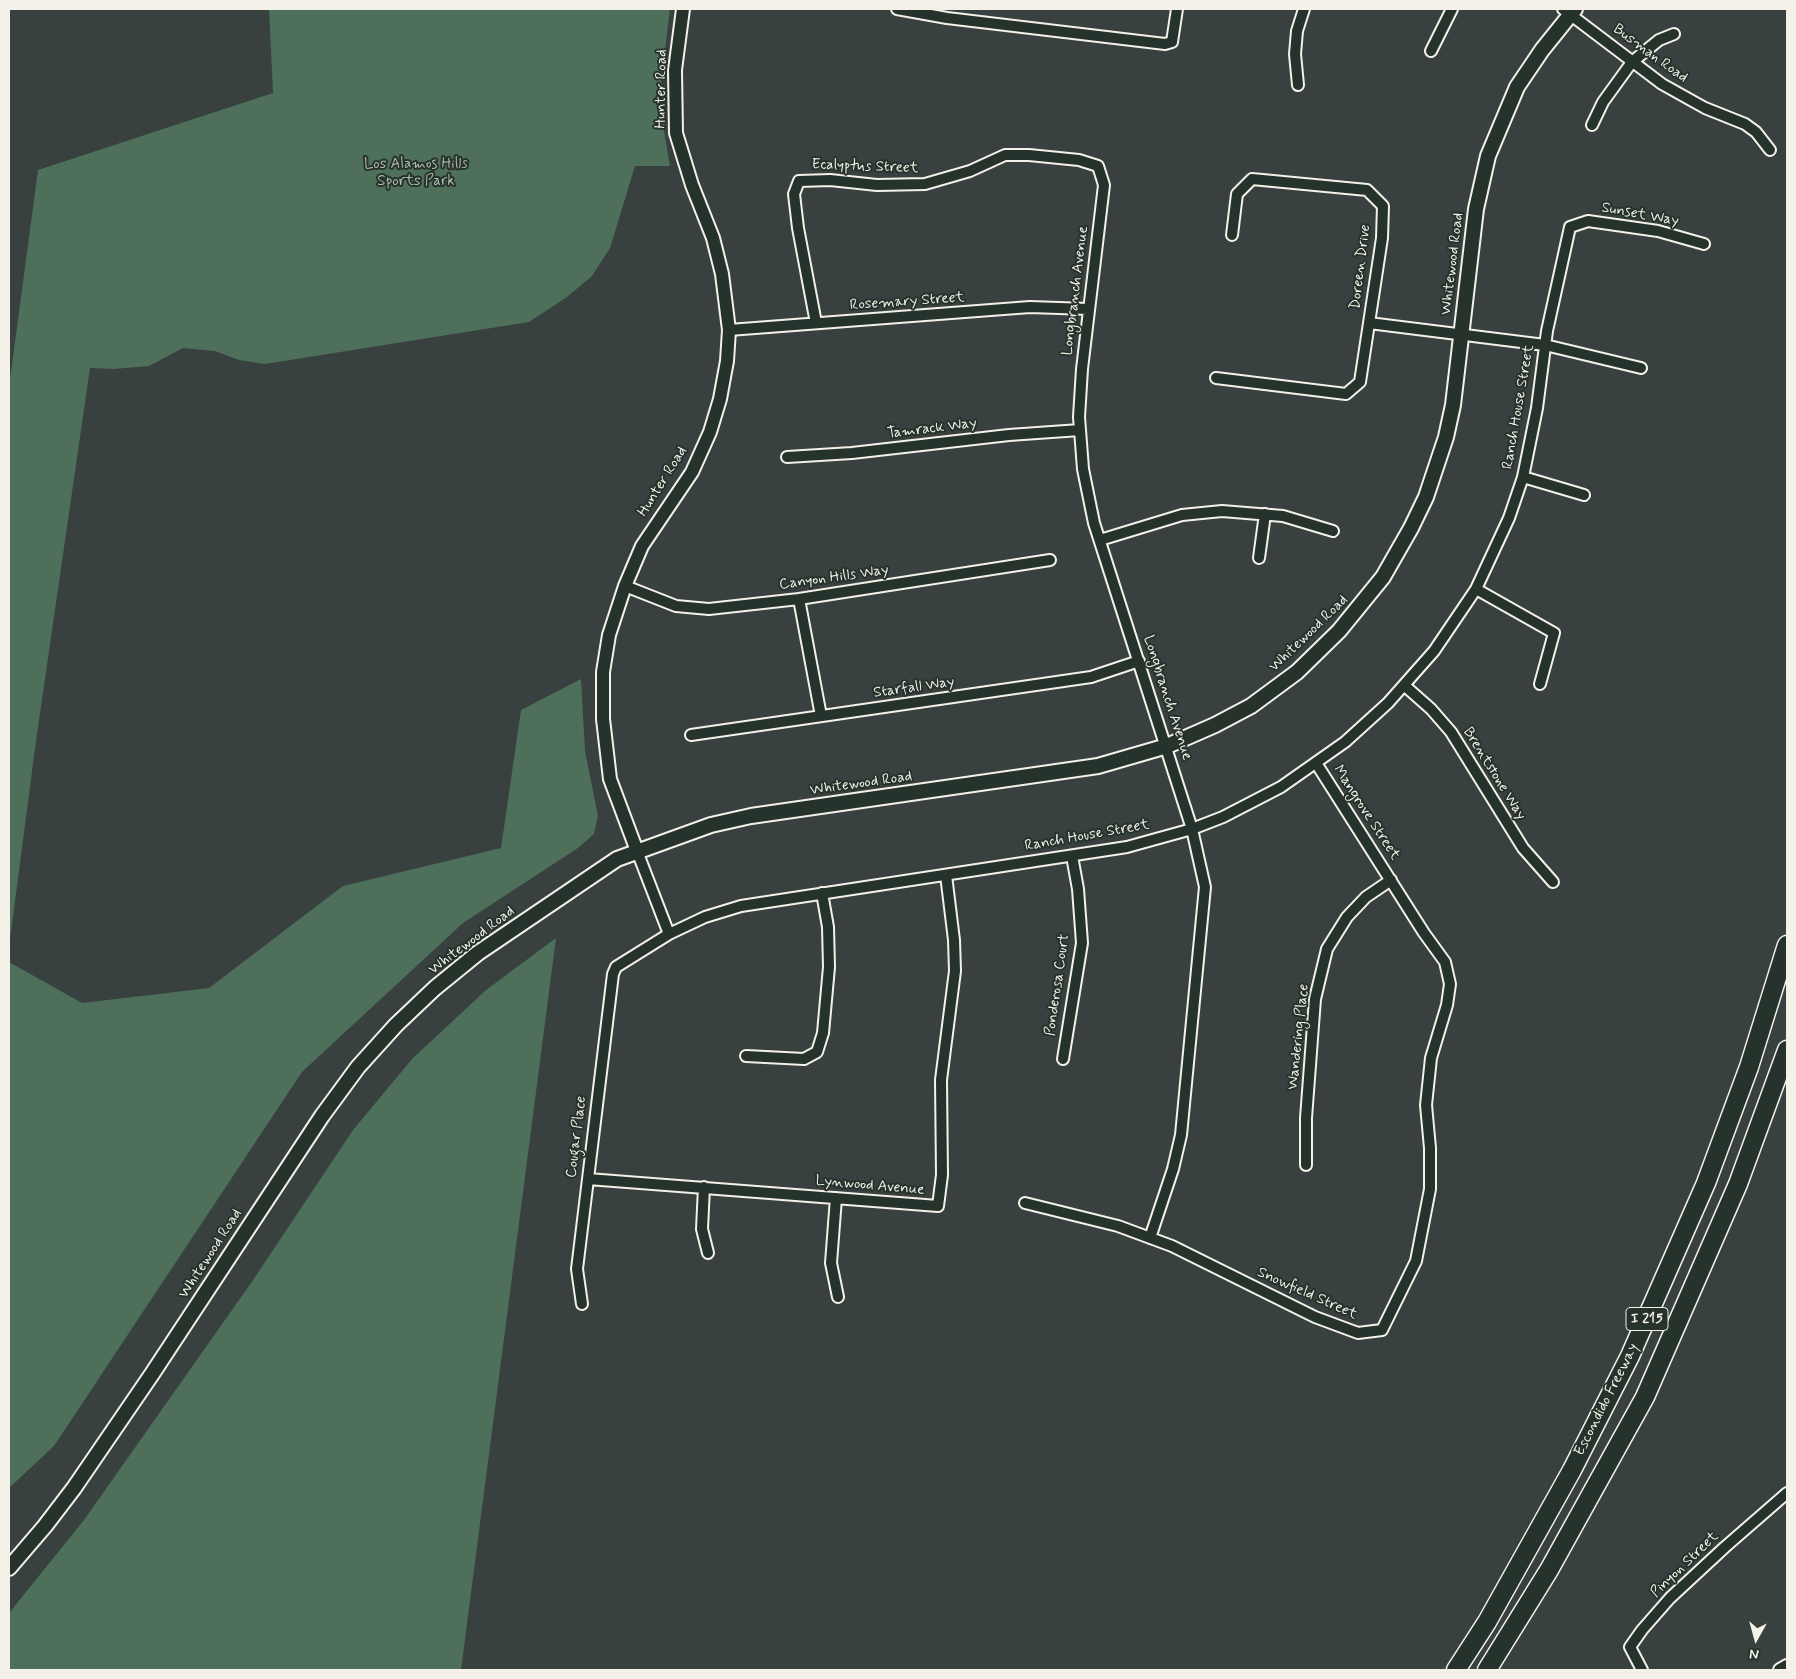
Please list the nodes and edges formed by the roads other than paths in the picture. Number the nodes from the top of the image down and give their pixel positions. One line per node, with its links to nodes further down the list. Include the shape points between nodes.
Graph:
1 (684, 9): 20 (street, Hunter Road, via 675,70 676,133 715,247)
2 (897, 9): 3 (street, via 1165,44 1172,42)
3 (1177, 9)
4 (1304, 9): 10 (street, via 1297,30 1295,54)
5 (1452, 9): 8 (street)
6 (1569, 10): 9 (street, Busman Road); 21 (main road, Whitewood Road, via 1518,87 1488,156 1476,209)
7 (1674, 34): 9 (street, via 1659,40)
8 (1431, 51)
9 (1632, 62): 11 (street, via 1603,102); 12 (street, Busman Road, via 1679,95 1745,124)
10 (1298, 85)
11 (1592, 125)
12 (1770, 150)
13 (1098, 166): 17 (street, Longbranch Avenue, via 1104,185); 18 (street, Ecalyptus Street, via 1079,160 1005,156 970,171 925,184 877,186 799,180 794,194 797,220)
14 (1570, 227): 16 (street, Sunset Way, via 1588,221 1658,231); 22 (street, Ranch House Street)
15 (1232, 235): 19 (street, Doreen Drive, via 1237,194 1252,179 1368,190 1383,206 1382,238)
16 (1704, 244)
17 (1088, 309): 18 (street, Rosemary Street, via 1030,308); 25 (street, Longbranch Avenue)
18 (816, 323): 20 (street, Rosemary Street)
19 (1369, 323): 21 (street); 24 (street, Doreen Drive, via 1360,382 1346,394)
20 (729, 330): 34 (street, Hunter Road, via 720,399 710,432 692,472 642,546)
21 (1461, 335): 22 (street); 42 (main road, Whitewood Road, via 1453,405 1436,470 1411,528 1383,577 1340,631 1284,682 1237,714)
22 (1545, 345): 23 (street); 27 (street, Ranch House Street)
23 (1641, 368)
24 (1216, 378)
25 (1080, 430): 26 (street, Tamrack Way); 31 (street, Longbranch Avenue, via 1083,469)
26 (787, 457)
27 (1523, 477): 28 (street); 35 (street, Ranch House Street, via 1509,518)
28 (1584, 495)
29 (1265, 514): 30 (street); 31 (street, via 1222,511 1182,515); 32 (street)
30 (1333, 531)
31 (1100, 540): 37 (street, Longbranch Avenue)
32 (1259, 558)
33 (1050, 560): 36 (street, Canyon Hills Way)
34 (625, 586): 36 (street, Canyon Hills Way, via 676,606 709,609); 45 (street, Hunter Road, via 609,635 603,672 602,720 610,779)
35 (1476, 589): 38 (street, via 1554,634); 39 (street, Ranch House Street, via 1444,638)
36 (799, 599): 40 (street)
37 (1139, 661): 40 (street, Starfall Way, via 1091,677); 42 (street, Longbranch Avenue)
38 (1540, 684)
39 (1405, 686): 43 (street, Ranch House Street, via 1363,726); 49 (street, Brentstone Way, via 1451,732 1522,848)
40 (821, 716): 41 (street, Starfall Way)
41 (691, 735)
42 (1167, 746): 44 (street, Longbranch Avenue); 45 (main road, Whitewood Road, via 1119,761 1065,772 750,816 710,825)
43 (1316, 763): 44 (street, Ranch House Street, via 1253,803); 48 (street, Mangrove Street)
44 (1192, 829): 46 (street, Ranch House Street, via 1127,847); 62 (street, Longbranch Avenue, via 1205,887 1196,993 1181,1135)
45 (637, 851): 51 (street, Hunter Road); 67 (main road, Whitewood Road, via 597,872 478,953 396,1025 358,1067 74,1488)
46 (1072, 856): 47 (street, Ranch House Street); 56 (street, Ponderosa Court, via 1082,942)
47 (946, 875): 50 (street, Ranch House Street); 60 (street, Lynwood Avenue, via 955,971 941,1080 942,1175 938,1206)
48 (1391, 880): 57 (street, Wandering Place, via 1366,896 1347,916 1327,949 1315,1000 1306,1118); 62 (street, Snowfield Street, via 1445,962 1450,984 1431,1058 1426,1105 1430,1189 1416,1261 1382,1330 1358,1333 1315,1317)
49 (1552, 882)
50 (822, 893): 51 (street, Ranch House Street, via 741,906 705,917); 55 (street, via 828,928 829,968 823,1033 817,1052 804,1059)
51 (669, 934): 53 (street, Ranch House Street, via 616,967)
52 (1787, 945): 69 (highway, Escondido Freeway / I 215, via 1706,1183 1630,1356 1572,1470 1487,1622)
53 (612, 974): 58 (street, Cougar Place)
54 (1787, 1050): 70 (highway, Escondido Freeway / I 215, via 1738,1184 1645,1397 1549,1570)
55 (746, 1056)
56 (1063, 1059)
57 (1306, 1165)
58 (588, 1179): 59 (street, Lynwood Avenue); 65 (street, Cougar Place, via 577,1269)
59 (704, 1187): 60 (street, Lynwood Avenue); 63 (street, via 702,1229)
60 (836, 1198): 64 (street, via 831,1263)
61 (1025, 1203): 62 (street, Snowfield Street, via 1118,1226)
62 (1150, 1238)
63 (708, 1253)
64 (838, 1297)
65 (582, 1304)
66 (1787, 1494): 71 (street, Pinyon Street, via 1670,1598 1642,1630 1630,1647)
67 (9, 1568)
68 (1787, 1666): 72 (street)
69 (1456, 1670)
70 (1487, 1670)
71 (1642, 1670)
72 (1780, 1670)

